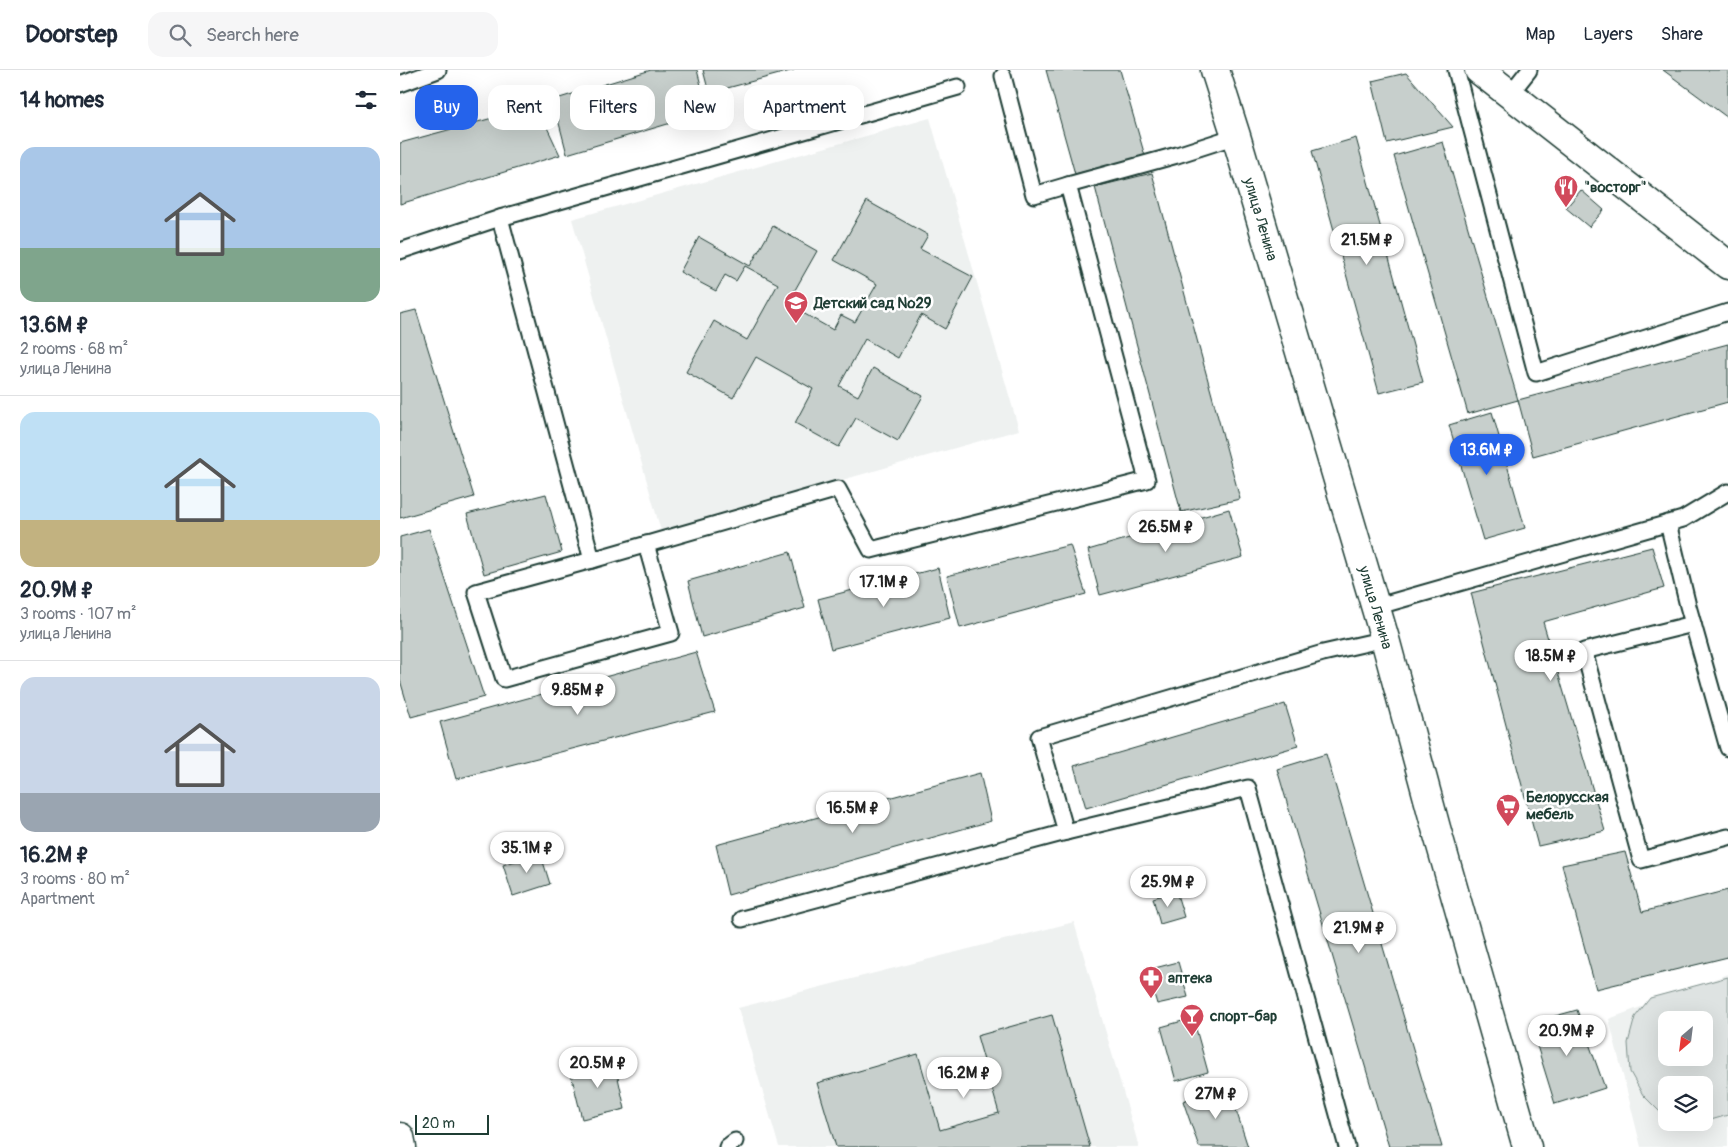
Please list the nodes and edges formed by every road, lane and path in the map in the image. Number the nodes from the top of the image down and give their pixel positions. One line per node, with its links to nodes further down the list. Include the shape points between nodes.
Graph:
1 (438, 70): 7 (lane)
2 (1215, 70): 10 (street, улица Ленина)
3 (1456, 70): 15 (lane, via 1536,373)
4 (1479, 70): 9 (street)
5 (1529, 70): 9 (lane)
6 (1003, 76): 11 (lane, via 1034,195)
7 (400, 84)
8 (958, 87): 12 (lane)
9 (1510, 94): 14 (street)
10 (1236, 136): 11 (lane); 20 (street, улица Ленина)
11 (1068, 185): 18 (lane, via 1147,480 871,550 838,489)
12 (500, 218): 13 (lane); 19 (lane)
13 (400, 251)
14 (1728, 265)
15 (1728, 312)
16 (1728, 492): 17 (lane, via 1682,519)
17 (1668, 523): 20 (lane); 21 (lane)
18 (646, 544): 19 (lane); 19 (lane, via 671,633 504,680 476,592)
19 (592, 560)
20 (1375, 607): 22 (street, улица Ленина)
21 (1693, 624): 23 (lane); 25 (lane, via 1584,651 1641,860)
22 (1385, 639): 24 (lane, via 1323,653 1039,737); 30 (street, улица Ленина)
23 (1728, 748)
24 (1066, 832): 26 (lane); 29 (lane, via 1248,788)
25 (1728, 837)
26 (742, 919)
27 (400, 1137): 28 (street)
28 (402, 1147)
29 (1347, 1147)
30 (1527, 1147)

